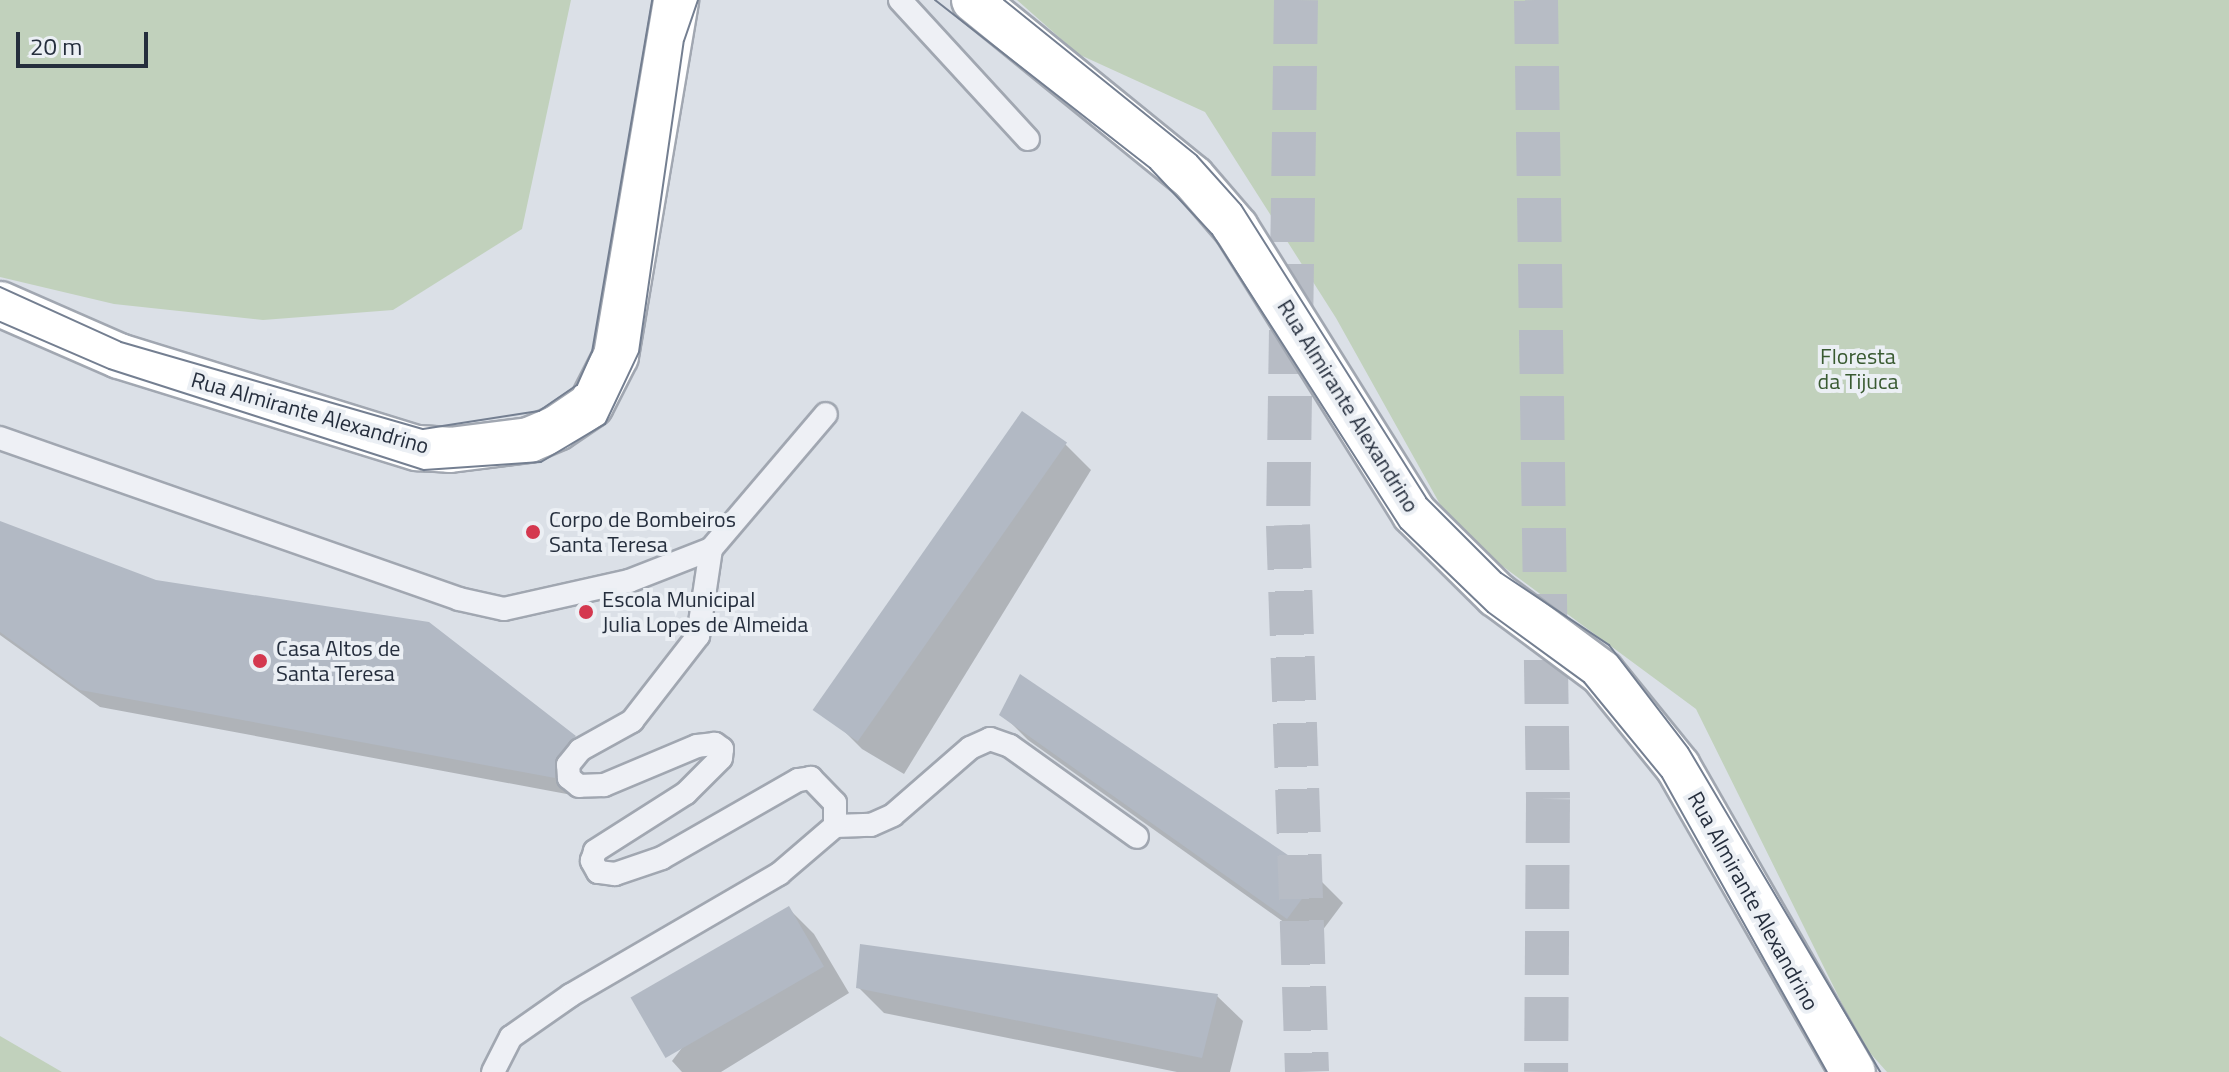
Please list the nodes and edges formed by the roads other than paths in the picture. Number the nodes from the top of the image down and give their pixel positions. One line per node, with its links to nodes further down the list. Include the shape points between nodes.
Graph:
1 (676, 0): 5 (street, Rua Almirante Alexandrino, via 616,356 591,405 557,428 529,440 450,450 417,448 119,356)
2 (900, 0): 4 (lane)
3 (974, 0): 12 (street, Rua Almirante Alexandrino, via 1193,178 1236,228 1414,513 1497,595 1602,673 1678,767)
4 (1028, 139)
5 (0, 304)
6 (826, 414): 8 (lane)
7 (0, 438): 8 (lane, via 459,599 504,609 629,581)
8 (711, 549): 9 (lane, via 698,636 632,721 580,750 568,765 569,778 579,786 604,785 697,746 715,744 722,749 721,758 686,793 595,851 592,861 598,872 615,874 662,858 798,780 811,778 835,803)
9 (835, 826): 10 (lane, via 871,825 893,815 970,748 990,739 1010,746); 11 (lane, via 779,874 571,995 511,1037)
10 (1137, 837)
11 (493, 1072)
12 (1853, 1072)

